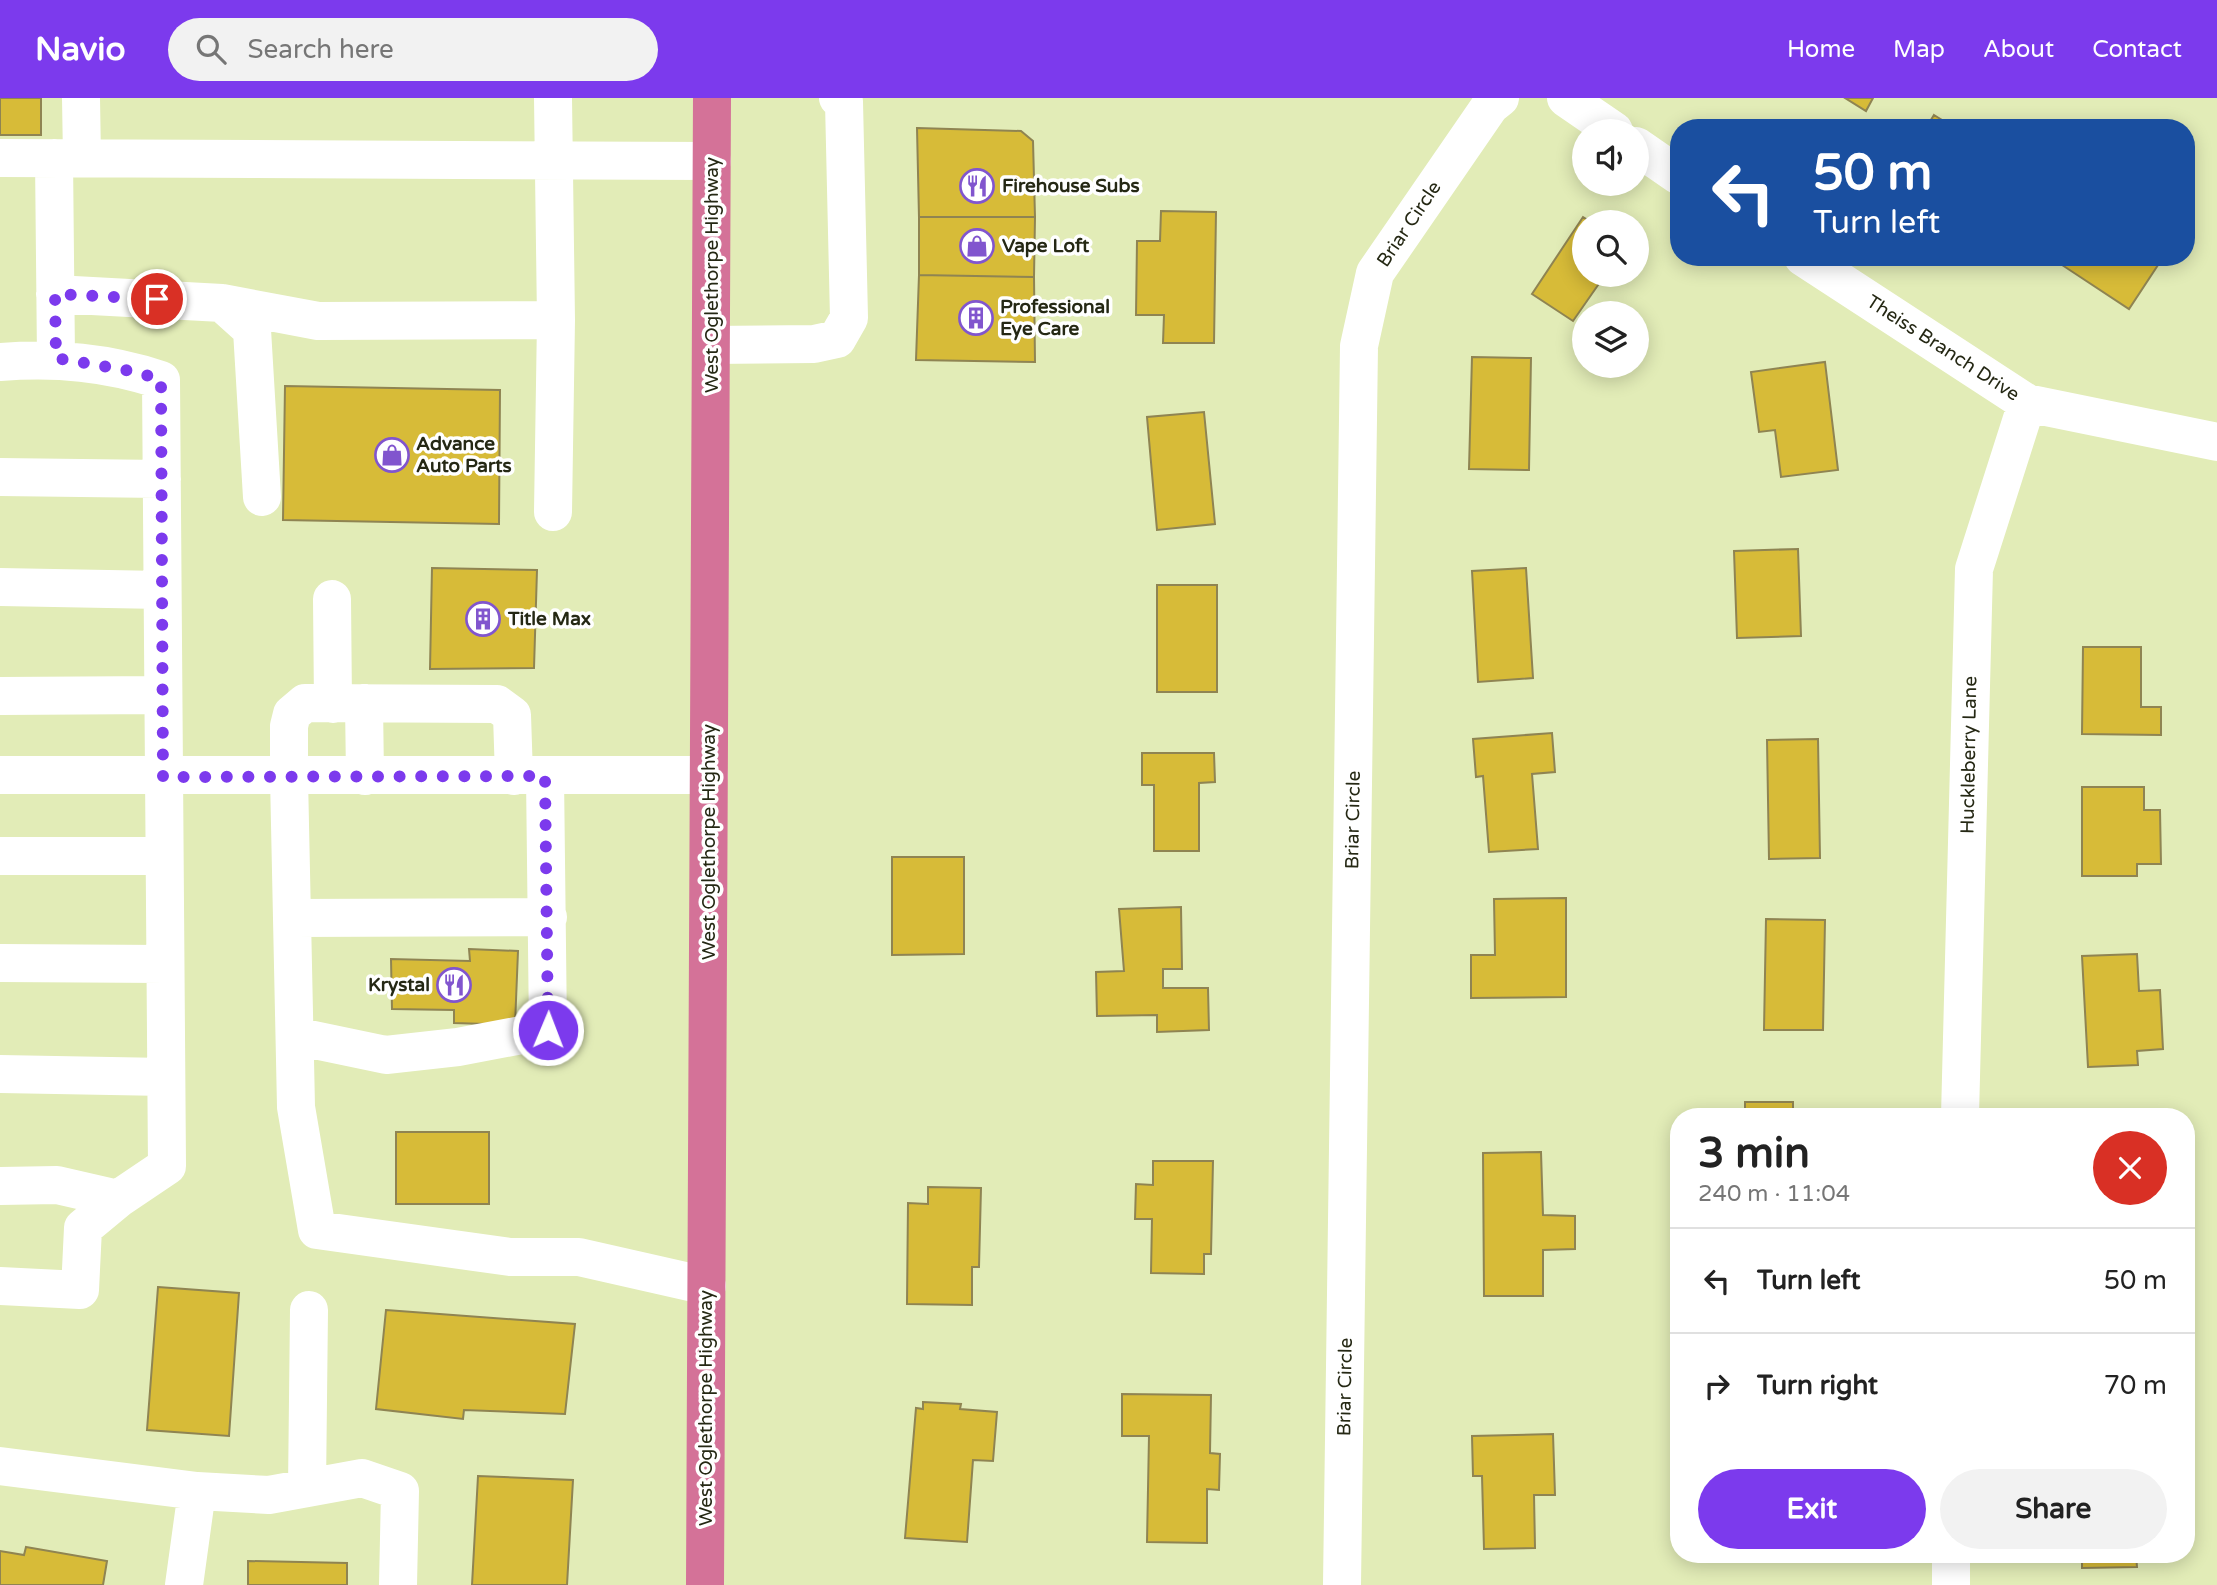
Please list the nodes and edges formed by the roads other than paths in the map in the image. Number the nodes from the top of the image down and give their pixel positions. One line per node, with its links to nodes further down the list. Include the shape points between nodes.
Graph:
1 (81, 98): 10 (street)
2 (553, 98): 11 (street)
3 (712, 98): 12 (highway, West Oglethorpe Highway)
4 (838, 98): 18 (street, via 844,102 849,318 837,339 814,344)
5 (1500, 98): 61 (street, Briar Circle, via 1489,106 1375,273 1359,346)
6 (1566, 98): 7 (street)
7 (1597, 119)
8 (1649, 155): 13 (street)
9 (0, 158): 10 (street)
10 (68, 158): 11 (street); 15 (street)
11 (554, 160): 12 (street); 17 (street)
12 (712, 161): 18 (highway, West Oglethorpe Highway)
13 (1670, 169)
14 (1816, 266): 21 (street, Theiss Branch Drive)
15 (55, 294): 16 (street); 19 (street)
16 (222, 303): 17 (street, via 318,321); 25 (street, via 252,330)
17 (556, 320): 26 (street)
18 (711, 345): 34 (highway, West Oglethorpe Highway)
19 (56, 358): 20 (street); 24 (street, via 161,380)
20 (0, 362)
21 (2027, 403): 22 (street, Theiss Branch Drive); 48 (street, Huckleberry Lane, via 1974,569)
22 (2217, 442)
23 (0, 477): 24 (street)
24 (162, 479): 28 (street)
25 (262, 497)
26 (553, 512)
27 (0, 587): 28 (street)
28 (162, 590): 30 (street)
29 (332, 598): 32 (street)
30 (162, 695): 31 (street); 37 (street)
31 (0, 696)
32 (348, 704): 35 (street); 36 (street, via 497,705 512,715); 38 (street, via 305,703 292,714)
33 (0, 775): 37 (street)
34 (709, 775): 36 (street); 52 (highway, West Oglethorpe Highway)
35 (365, 776): 36 (street); 38 (street)
36 (530, 776): 41 (street)
37 (163, 777): 38 (street); 40 (street)
38 (289, 777): 42 (street)
39 (0, 856): 40 (street)
40 (164, 856): 44 (street)
41 (548, 917): 42 (street); 45 (street, via 548,1030 386,1055)
42 (292, 918): 45 (street)
43 (0, 963): 44 (street)
44 (165, 964): 47 (street)
45 (295, 1036): 52 (street, via 296,1107 317,1230 510,1257 579,1257)
46 (0, 1074): 47 (street)
47 (166, 1077): 50 (street, via 167,1166)
48 (1960, 1108)
49 (0, 1186): 50 (street, via 57,1185)
50 (118, 1199): 51 (street, via 83,1228 80,1290)
51 (0, 1286)
52 (707, 1286): 60 (highway, West Oglethorpe Highway)
53 (309, 1310): 55 (street)
54 (0, 1466): 56 (street)
55 (307, 1488): 56 (street, via 269,1495); 59 (street, via 362,1478 400,1491)
56 (197, 1491): 58 (street)
57 (1951, 1563): 62 (street)
58 (184, 1585)
59 (398, 1585)
60 (705, 1585)
61 (1342, 1585)
62 (1951, 1585)

